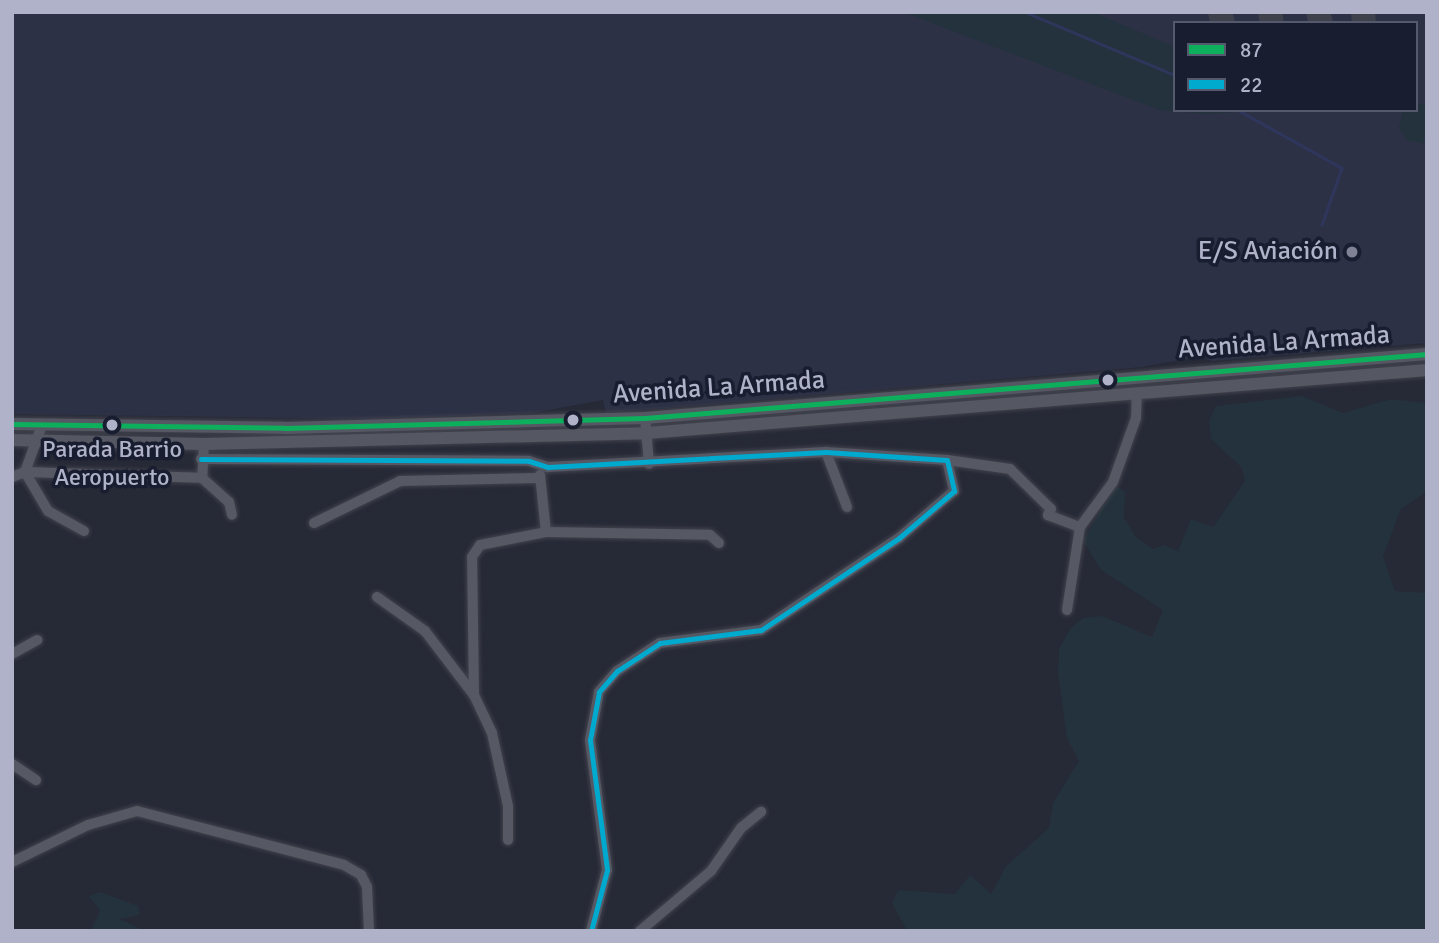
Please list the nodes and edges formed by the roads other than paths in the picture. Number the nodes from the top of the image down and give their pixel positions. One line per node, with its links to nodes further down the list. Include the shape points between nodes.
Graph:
1 (1427, 354): 4 (main road, Avenida La Armada)
2 (1427, 370): 3 (main road, Avenida La Armada)
3 (1137, 394): 7 (main road, Avenida La Armada); 23 (street, via 1136,418 1113,482)
4 (645, 418): 6 (main road, Avenida La Armada, via 285,428); 7 (street)
5 (12, 424): 6 (main road, Avenida La Armada)
6 (42, 425): 9 (street)
7 (647, 433): 10 (main road, Avenida La Armada); 14 (street)
8 (12, 440): 9 (main road, Avenida La Armada)
9 (41, 440): 10 (main road, Avenida La Armada); 16 (street)
10 (204, 444): 12 (street)
11 (826, 452): 13 (street); 14 (street); 20 (street)
12 (201, 459): 15 (street, via 529,461); 18 (street)
13 (947, 460): 23 (street, via 1010,469 1051,509 1048,515); 38 (street, via 954,491 899,538 761,630 660,643 617,671 599,692 590,740 607,870)
14 (649, 464): 15 (street)
15 (548, 467): 19 (street)
16 (25, 472): 17 (street); 18 (street); 24 (street, via 48,511)
17 (12, 477)
18 (202, 478): 21 (street, via 223,495)
19 (536, 478): 22 (street, via 400,481); 25 (street)
20 (847, 507)
21 (232, 515)
22 (314, 523)
23 (1080, 527): 28 (street)
24 (84, 531)
25 (546, 532): 26 (street, via 710,535); 31 (street, via 487,541 472,557)
26 (719, 543)
27 (377, 597): 31 (street, via 425,631)
28 (1067, 610)
29 (37, 640): 30 (street)
30 (12, 654)
31 (474, 695): 35 (street, via 492,733 508,806)
32 (12, 764): 33 (street)
33 (36, 780)
34 (761, 812): 39 (street, via 741,828 711,871)
35 (508, 840)
36 (12, 862): 37 (street, via 88,825 137,811 344,865 367,887)
37 (369, 931)
38 (591, 931)
39 (640, 931)

